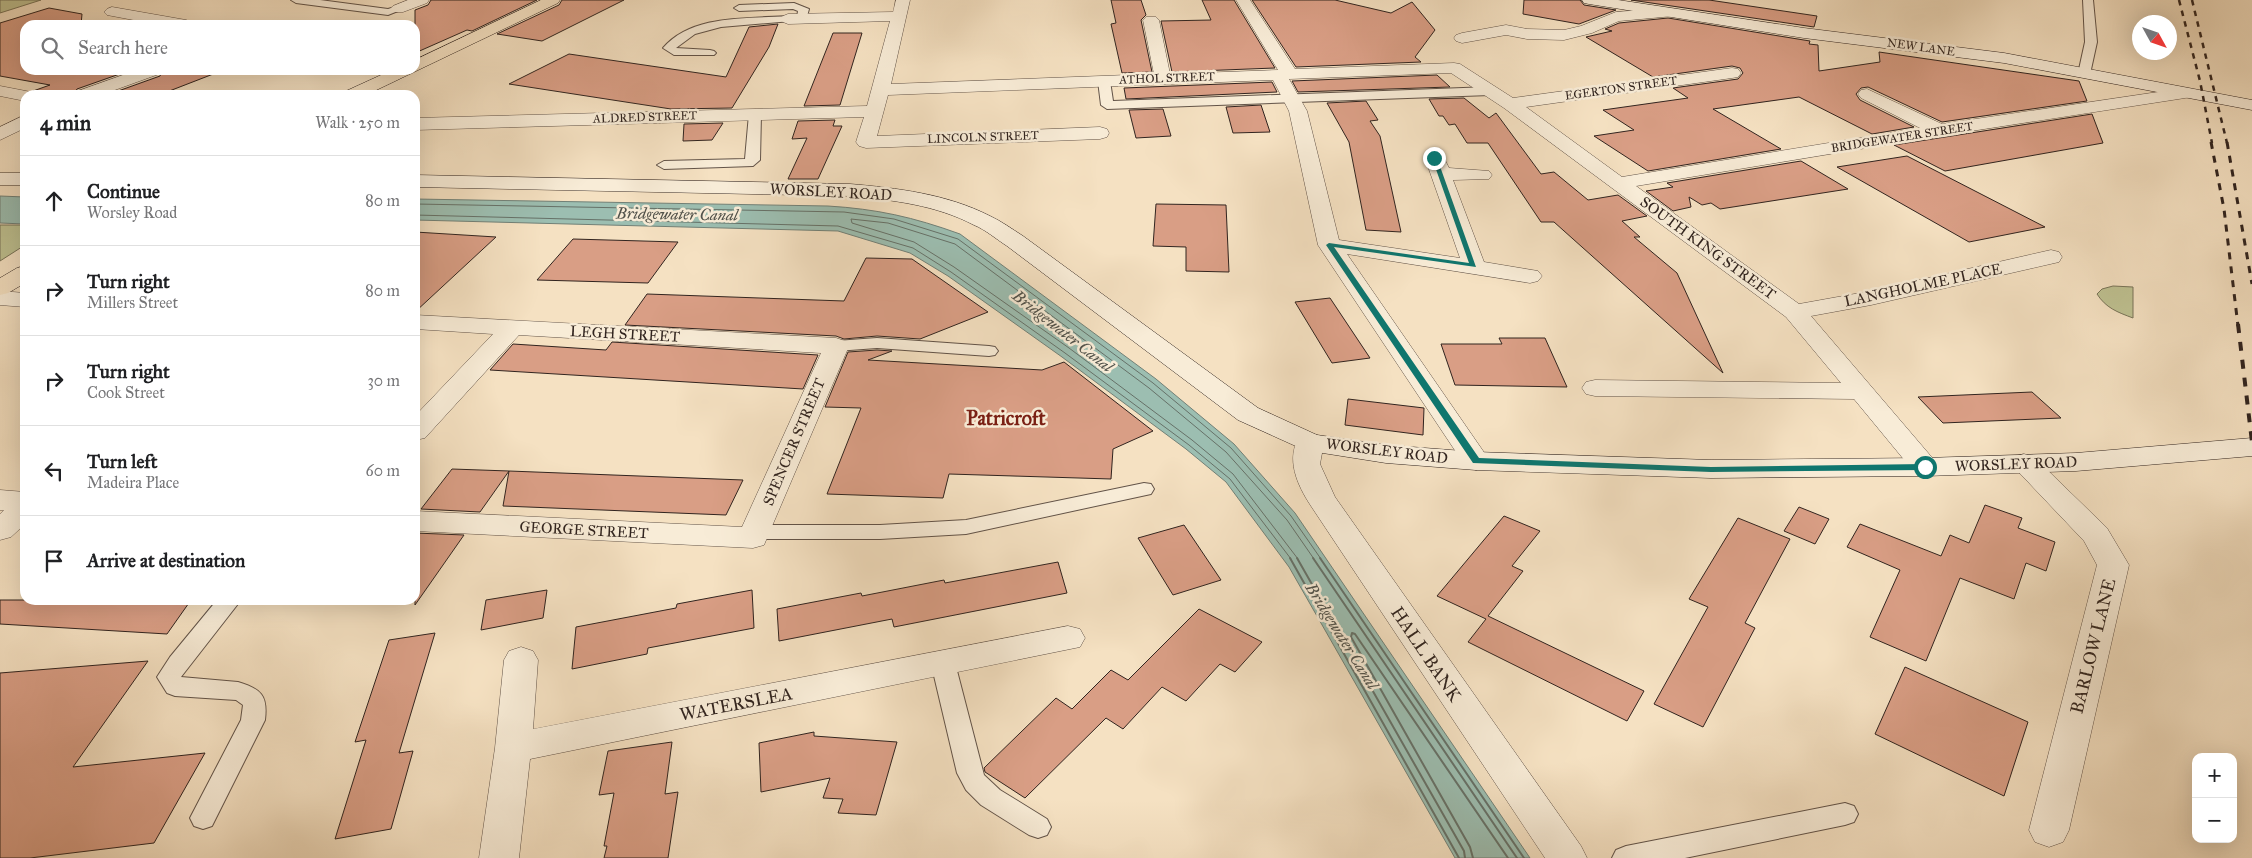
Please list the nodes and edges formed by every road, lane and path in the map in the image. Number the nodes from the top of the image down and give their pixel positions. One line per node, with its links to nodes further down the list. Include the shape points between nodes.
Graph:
1 (296, 0): 9 (lane, via 388,12)
2 (422, 0): 9 (street)
3 (553, 0): 17 (main road)
4 (1243, 0): 19 (street, via 1287,69)
5 (1589, 0): 11 (street, NEW LANE)
6 (2088, 0): 21 (lane, via 2091,42)
7 (739, 8): 12 (lane, via 794,6 804,9)
8 (901, 8): 12 (street); 28 (street)
9 (398, 9)
10 (112, 12): 13 (street)
11 (1669, 13): 15 (street, via 1616,17 1564,35 1506,30); 21 (street, NEW LANE, via 2004,58)
12 (795, 18): 16 (lane, via 720,24 691,32 669,48 674,52)
13 (158, 20)
14 (1151, 20): 24 (street)
15 (1462, 38)
16 (710, 53)
17 (420, 62)
18 (1454, 68): 19 (street, ATHOL STREET); 30 (street, SOUTH KING STREET)
19 (1286, 73): 24 (street, ATHOL STREET); 34 (street, via 1280,78)
20 (1732, 73): 35 (street, EGERTON STREET)
21 (2084, 74): 31 (street, NEW LANE)
22 (139, 75): 26 (street)
23 (395, 75): 27 (main road)
24 (1163, 79): 25 (street, ATHOL STREET)
25 (1104, 81): 28 (street, ATHOL STREET); 34 (lane, via 1107,105)
26 (98, 90)
27 (363, 90)
28 (881, 90): 37 (street)
29 (0, 91): 33 (street)
30 (1490, 91): 34 (lane); 35 (street, SOUTH KING STREET)
31 (2185, 93): 36 (street, NEW LANE); 41 (street, BRIDGEWATER STREET)
32 (1867, 94): 41 (street)
33 (20, 95)
34 (1291, 98): 50 (street, via 1298,112)
35 (1510, 104): 49 (street, SOUTH KING STREET)
36 (2252, 105)
37 (875, 110): 38 (street, ALDRED STREET); 42 (street, LINCOLN STREET, via 866,142)
38 (755, 114): 40 (street, ALDRED STREET); 44 (lane, via 753,160 748,163)
39 (20, 124): 43 (street)
40 (420, 124)
41 (1939, 130): 49 (street, BRIDGEWATER STREET)
42 (1100, 133)
43 (0, 134)
44 (664, 165)
45 (1482, 175): 52 (street, via 1437,166)
46 (0, 179): 47 (street)
47 (20, 179)
48 (420, 181): 66 (street, WORSLEY ROAD, via 850,190 897,195 944,206 982,220 1015,241 1248,414)
49 (1620, 183): 58 (street, SOUTH KING STREET)
50 (1329, 245): 52 (street); 68 (street)
51 (2050, 257): 58 (street, LANGHOLME PLACE)
52 (1474, 266): 54 (street)
53 (20, 276): 55 (main road)
54 (1530, 276)
55 (0, 288)
56 (0, 298): 57 (street)
57 (20, 300)
58 (1795, 312): 64 (street, SOUTH KING STREET)
59 (420, 322): 60 (street, LEGH STREET)
60 (513, 327): 61 (street, LEGH STREET); 65 (street)
61 (836, 346): 62 (lane, via 877,343); 77 (street, SPENCER STREET)
62 (989, 351)
63 (1595, 388): 64 (street)
64 (1862, 391): 70 (street, SOUTH KING STREET)
65 (420, 427)
66 (1310, 442): 68 (street, WORSLEY ROAD, via 1386,454); 88 (street, HALL BANK, via 1306,464 1321,499)
67 (2252, 447): 69 (street, WORSLEY ROAD)
68 (1476, 461): 70 (street, WORSLEY ROAD, via 1711,469)
69 (2024, 463): 70 (street, WORSLEY ROAD); 86 (street, BARLOW LANE, via 2096,535 2113,565)
70 (1925, 467)
71 (1144, 488): 77 (lane, via 966,527)
72 (0, 500): 73 (street)
73 (20, 502)
74 (20, 512): 76 (street)
75 (420, 522): 77 (street, GEORGE STREET)
76 (0, 530)
77 (754, 535)
78 (226, 605): 84 (lane, via 169,676 174,687 238,691 250,696 256,706 253,720)
79 (1068, 638): 81 (street, WATERSLEA)
80 (521, 660): 82 (street)
81 (943, 663): 82 (street, WATERSLEA); 85 (lane, via 975,785)
82 (513, 748): 87 (street)
83 (1844, 814): 89 (lane)
84 (203, 818)
85 (1038, 827)
86 (2049, 830)
87 (499, 858)
88 (1567, 858)
89 (1626, 858)

